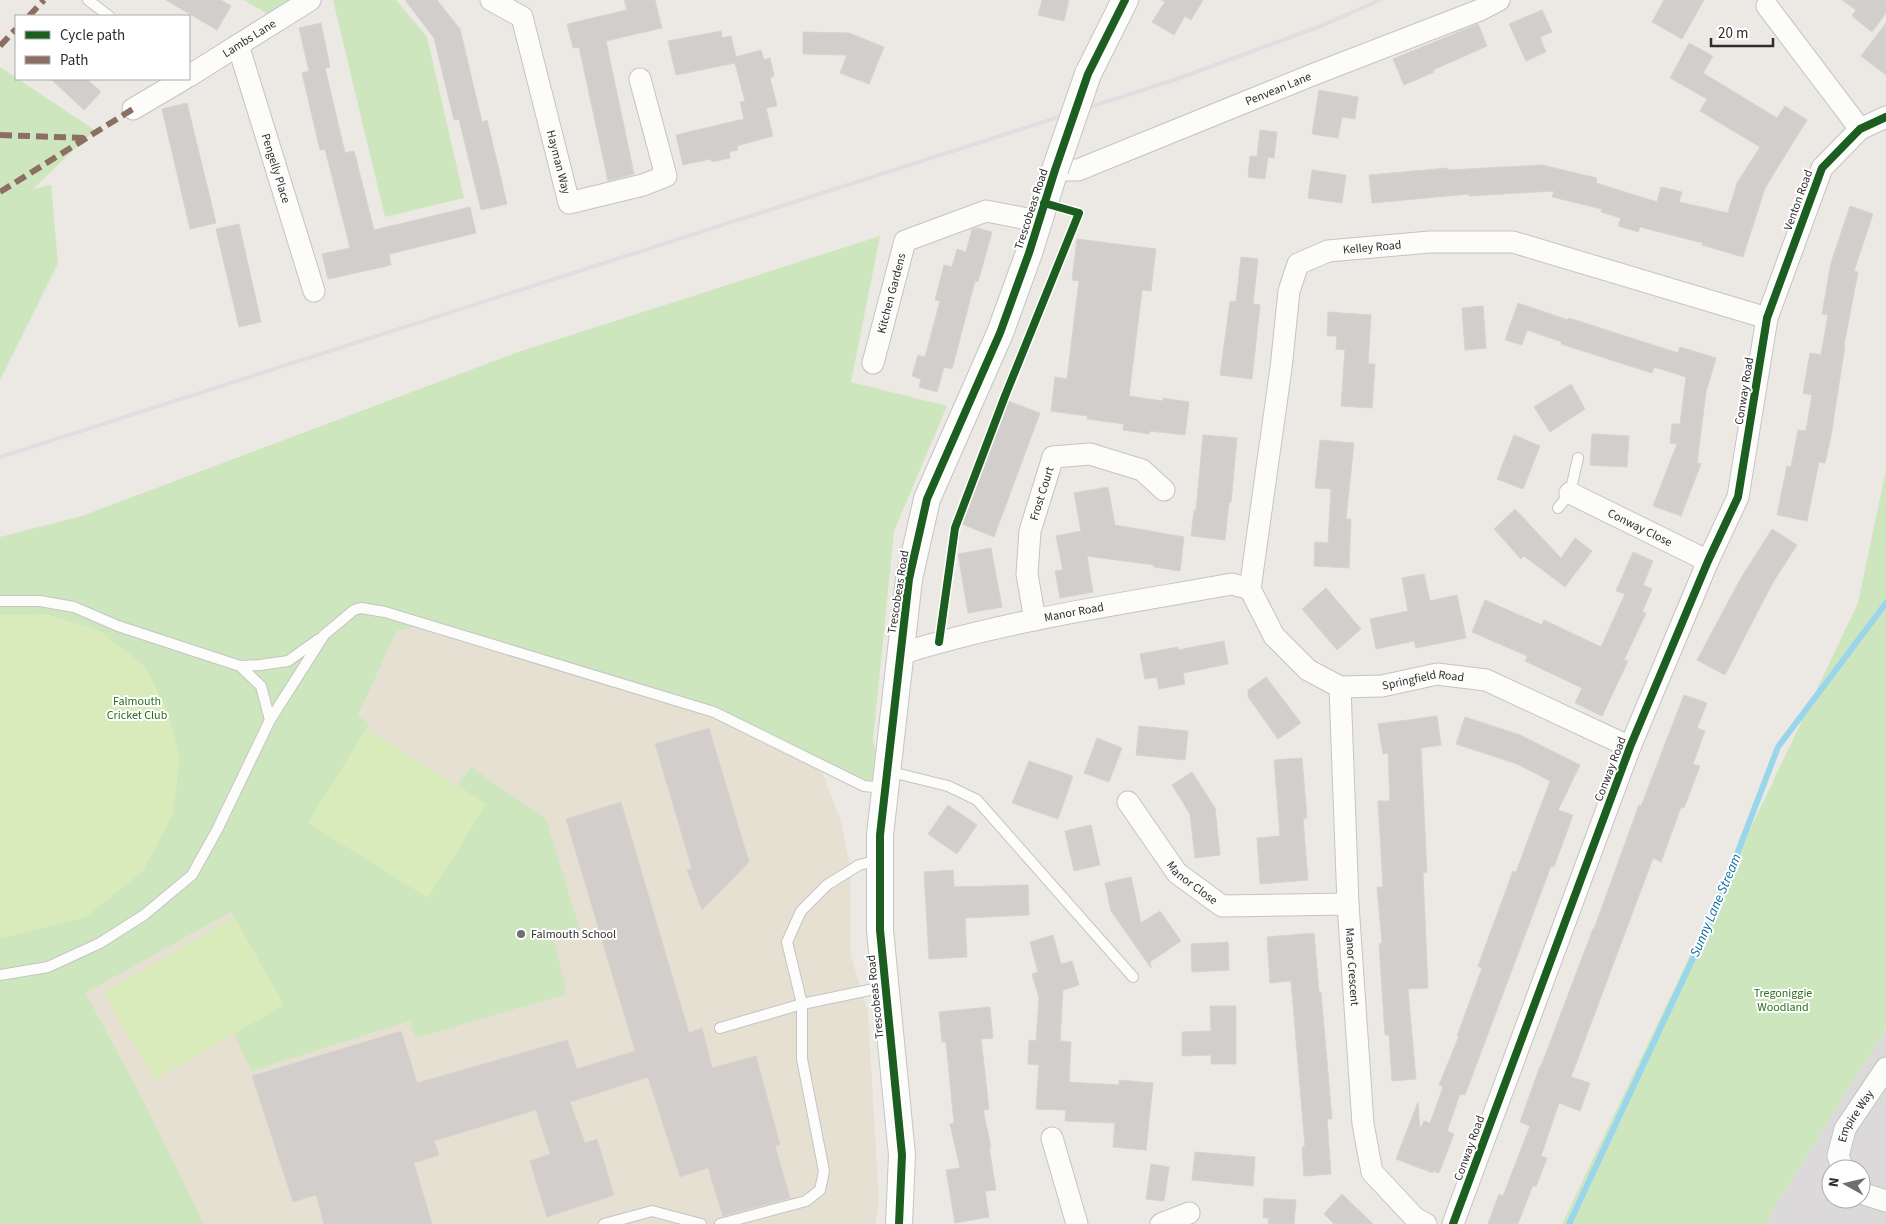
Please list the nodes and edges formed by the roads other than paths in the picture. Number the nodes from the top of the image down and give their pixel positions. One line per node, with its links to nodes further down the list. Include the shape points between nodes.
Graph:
1 (88, 0): 7 (lane)
2 (310, 0): 8 (street, Lambs Lane)
3 (492, 0): 10 (street, Hayman Way, via 522,17 568,204 666,176)
4 (1125, 0): 15 (street, Trescobeas Road, bridge, via 1088,74)
5 (1499, 0): 15 (street, Penvean Lane, via 1078,170)
6 (1767, 6): 14 (street)
7 (108, 15)
8 (238, 45): 9 (street, Lambs Lane); 17 (street, Pengelly Place)
9 (190, 74)
10 (640, 79)
11 (179, 80): 12 (street, Lambs Lane)
12 (132, 109)
13 (1886, 117): 14 (street, Venton Road)
14 (1860, 129): 18 (street, Venton Road, via 1822,168)
15 (1055, 170): 16 (street, Trescobeas Road)
16 (1038, 221): 19 (street, Kitchen Gardens, via 986,211 905,240); 28 (street, Trescobeas Road, via 1000,333 927,499 909,579)
17 (314, 291)
18 (1767, 318): 23 (street, Conway Road, via 1738,496); 24 (street, Kelley Road, via 1513,242 1430,242 1328,251 1298,264 1289,291)
19 (873, 362)
20 (1578, 458): 22 (lane)
21 (1164, 490): 26 (street, Frost Court, via 1142,470 1090,454 1053,457 1030,531 1027,574)
22 (1564, 500): 23 (street, Conway Close)
23 (1708, 561): 32 (street, Conway Road)
24 (1250, 589): 26 (street, Manor Road, via 1232,584); 30 (street, Springfield Road, via 1274,636 1308,670)
25 (0, 602): 29 (lane, via 40,601 74,607 118,626)
26 (1035, 620): 28 (street, Manor Road)
27 (324, 635): 29 (lane, via 288,661); 31 (lane); 33 (lane, via 354,610 385,612 714,712 864,786)
28 (900, 654): 33 (street, Trescobeas Road)
29 (240, 666): 31 (lane, via 261,686)
30 (1340, 686): 32 (street, Springfield Road, via 1382,686 1437,674 1486,680); 36 (street, Manor Crescent)
31 (270, 720): 37 (lane, via 192,875 144,915 100,943 48,967)
32 (1630, 747): 55 (street, Conway Road)
33 (885, 779): 35 (street, Trescobeas Road); 38 (lane, via 948,786 978,800)
34 (1128, 802): 36 (street, Manor Close, via 1177,873 1222,906)
35 (880, 860): 39 (street, Trescobeas Road, via 880,930); 40 (lane, via 859,865 826,884 801,911 787,942)
36 (1348, 904): 54 (street, Manor Crescent, via 1363,1124 1372,1172 1415,1218)
37 (0, 975)
38 (1133, 977)
39 (886, 986): 40 (lane); 51 (street, Trescobeas Road, via 902,1155)
40 (802, 1004): 41 (lane); 50 (lane, via 802,1059 824,1171 820,1190 806,1201)
41 (720, 1028)
42 (1886, 1068): 44 (street, Empire Way, via 1845,1130)
43 (1052, 1138): 52 (street)
44 (1839, 1159)
45 (1871, 1196): 46 (street)
46 (1886, 1201)
47 (1188, 1213): 53 (street)
48 (604, 1224): 49 (lane, via 652,1211)
49 (701, 1224)
50 (720, 1224)
51 (899, 1224)
52 (1077, 1224)
53 (1161, 1224)
54 (1426, 1224)
55 (1453, 1224)

